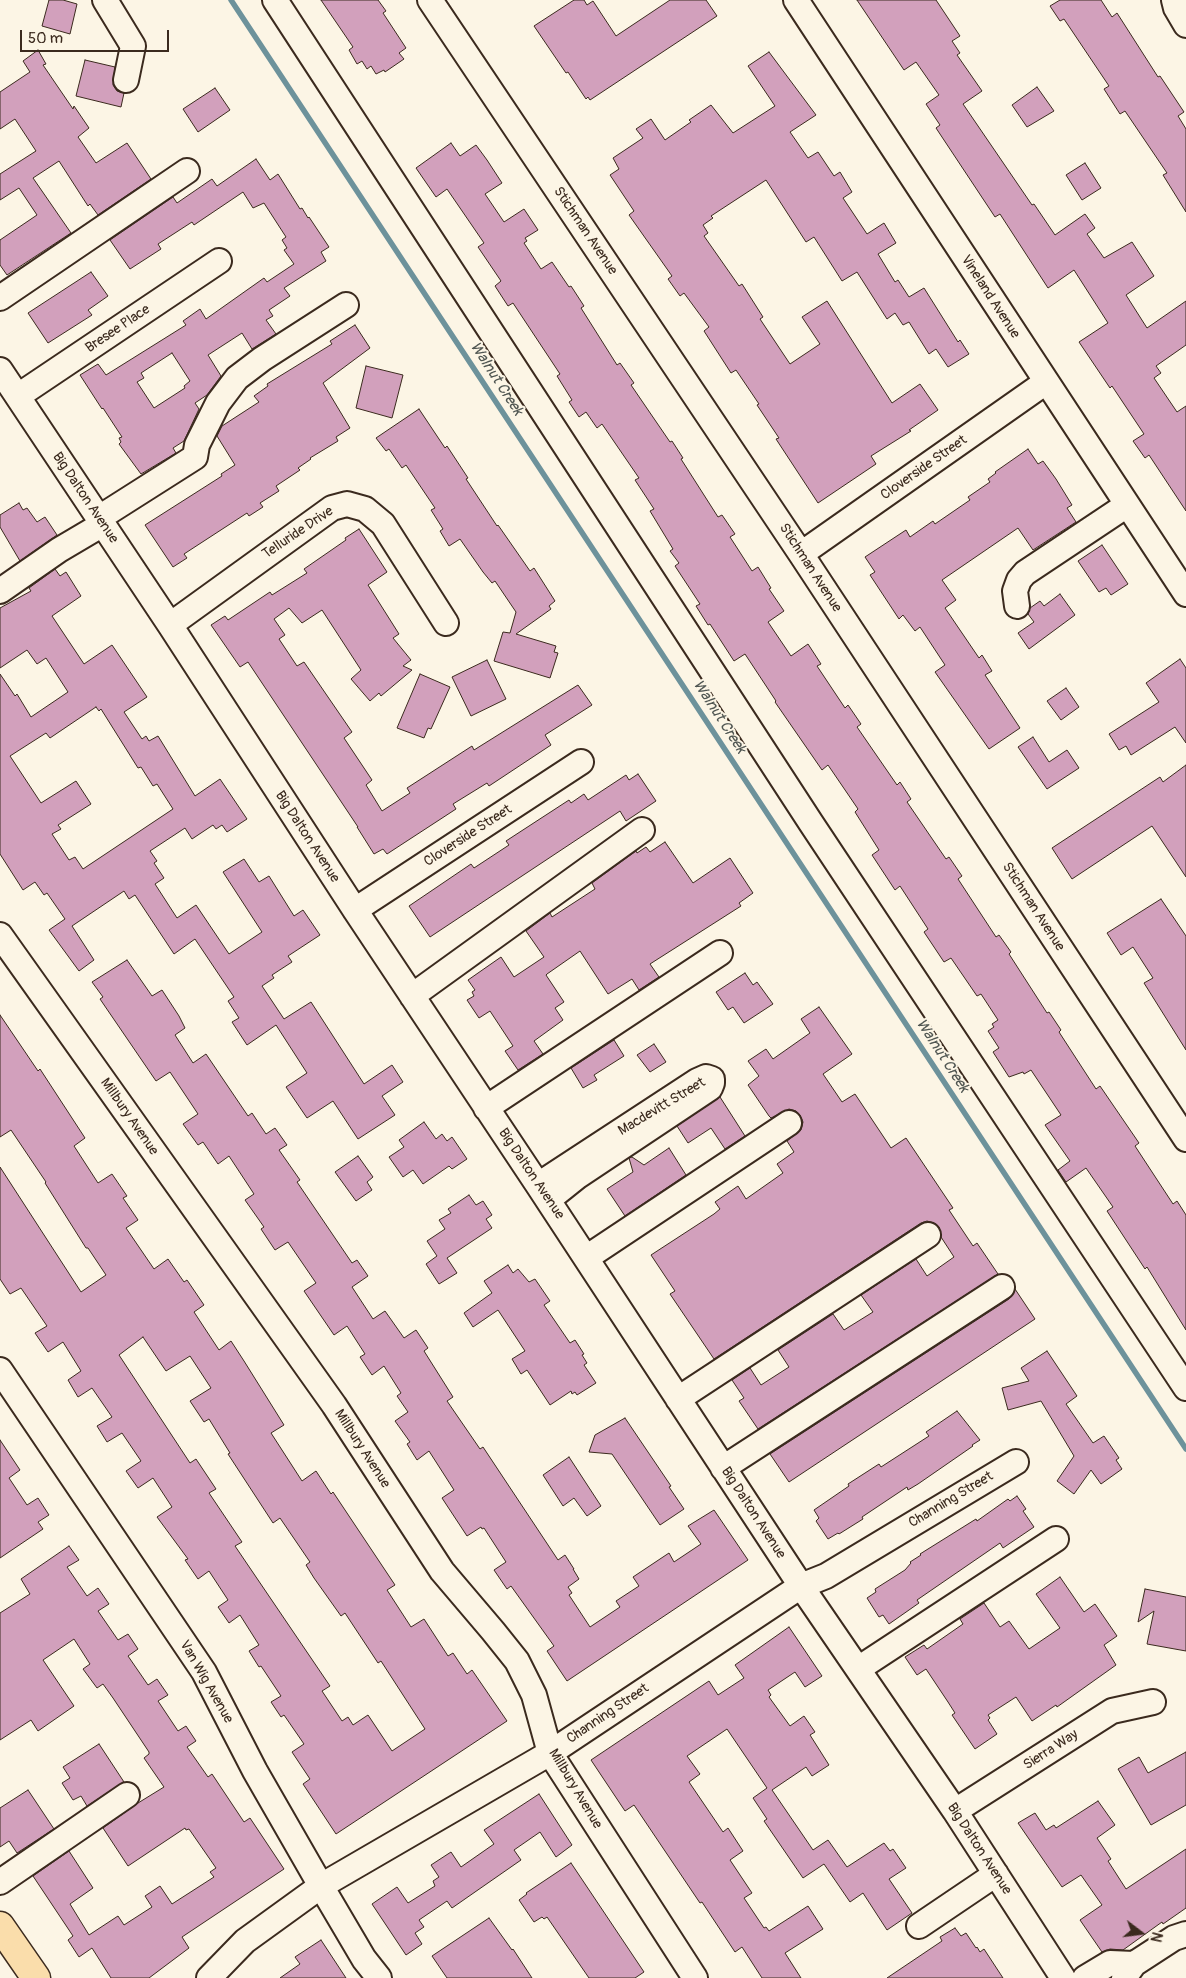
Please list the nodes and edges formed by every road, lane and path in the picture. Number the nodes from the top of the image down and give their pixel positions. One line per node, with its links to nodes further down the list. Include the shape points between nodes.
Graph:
1 (105, 0): 7 (street, via 133,46)
2 (275, 0): 37 (street, via 811,824)
3 (430, 0): 17 (street, Stichman Avenue)
4 (796, 0): 13 (street, Vineland Avenue)
5 (1174, 0): 6 (street)
6 (1186, 25)
7 (126, 80)
8 (187, 171): 10 (street)
9 (219, 261): 14 (street, Bresee Place)
10 (0, 298)
11 (346, 305): 16 (street, via 262,358 237,378 218,402 197,444 195,457)
12 (0, 370): 14 (street, Big Dalton Avenue)
13 (1046, 382): 15 (street, Vineland Avenue); 17 (street, Cloverside Street)
14 (18, 396): 16 (street, Big Dalton Avenue)
15 (1127, 505): 19 (street, Vineland Avenue); 20 (street, via 1025,572 1015,591)
16 (101, 521): 18 (street); 22 (street, Big Dalton Avenue)
17 (801, 554): 31 (street, Stichman Avenue)
18 (0, 591)
19 (1186, 594)
20 (1017, 606)
21 (446, 623): 22 (street, Telluride Drive, via 383,524 365,509 347,504 332,508)
22 (170, 624): 25 (street, Big Dalton Avenue)
23 (581, 762): 25 (street, Cloverside Street)
24 (642, 830): 28 (street)
25 (355, 910): 28 (street, Big Dalton Avenue)
26 (0, 935): 45 (street, Millbury Avenue, via 334,1405 442,1571 517,1661 534,1695)
27 (720, 953): 29 (street)
28 (412, 996): 29 (street, Big Dalton Avenue)
29 (486, 1108): 32 (street, Big Dalton Avenue)
30 (789, 1123): 34 (street)
31 (1186, 1139)
32 (543, 1193): 32 (street, Macdevitt Street, via 578,1176 710,1088 712,1078 706,1077 697,1082); 34 (street, Big Dalton Avenue)
33 (928, 1235): 38 (street)
34 (586, 1258): 38 (street, Big Dalton Avenue)
35 (1002, 1287): 40 (street)
36 (0, 1370): 50 (street, Van Wig Avenue, via 204,1672 255,1771)
37 (1186, 1388)
38 (678, 1400): 40 (street, Big Dalton Avenue)
39 (1016, 1462): 42 (street, Channing Street, via 826,1576)
40 (723, 1468): 42 (street, Big Dalton Avenue)
41 (1056, 1539): 43 (street)
42 (801, 1586): 43 (street, Big Dalton Avenue); 45 (street, Channing Street)
43 (858, 1669): 47 (street, Big Dalton Avenue)
44 (1153, 1702): 47 (street, Sierra Way, via 1112,1711)
45 (550, 1753): 50 (street, Channing Street); 58 (street, Millbury Avenue)
46 (127, 1795): 49 (street)
47 (955, 1811): 48 (street, Big Dalton Avenue)
48 (996, 1874): 52 (street); 59 (street, Big Dalton Avenue)
49 (0, 1882)
50 (321, 1886): 56 (street, Channing Street, via 246,1941); 57 (street, Van Wig Avenue, via 364,1959)
51 (0, 1926): 55 (main road)
52 (919, 1926)
53 (1186, 1934): 54 (street, via 1174,1938)
54 (1129, 1971): 60 (street, via 1110,1963)
55 (32, 1977)
56 (209, 1978)
57 (379, 1978)
58 (695, 1978)
59 (1063, 1978)
60 (1086, 1978)

